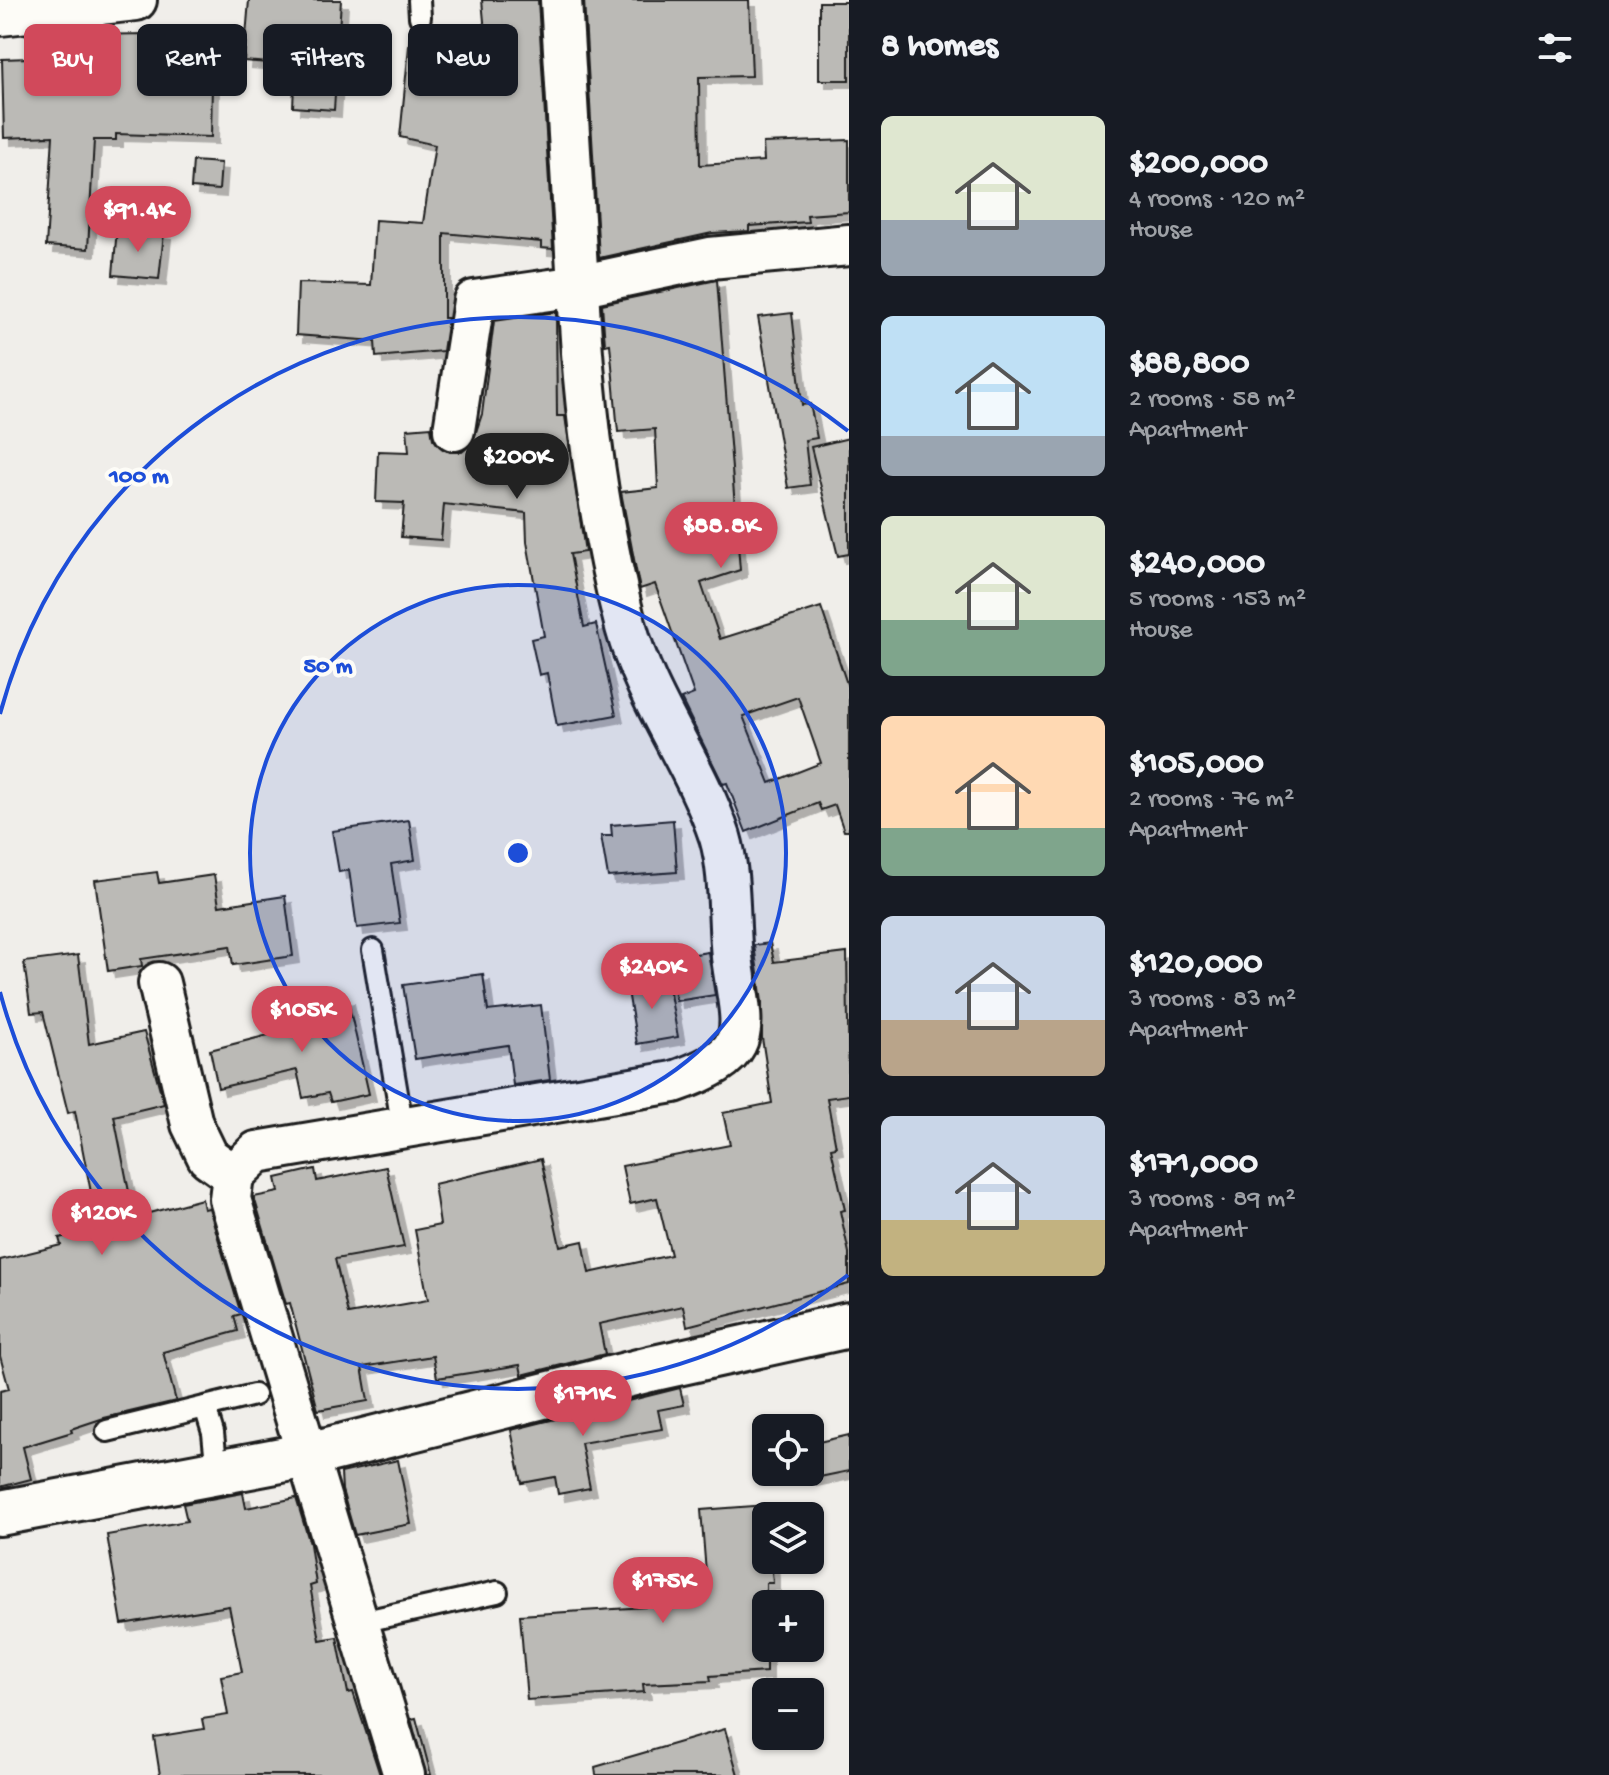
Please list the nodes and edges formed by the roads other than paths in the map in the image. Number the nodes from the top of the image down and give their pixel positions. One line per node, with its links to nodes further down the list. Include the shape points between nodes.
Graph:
1 (136, 0): 3 (street)
2 (561, 0): 5 (street)
3 (0, 15)
4 (849, 245): 5 (street, via 710,258)
5 (578, 286): 6 (street, via 474,301); 9 (street, via 582,365 606,542 627,631 721,841 743,1014 737,1044 711,1069 674,1082)
6 (454, 430)
7 (373, 950): 9 (lane)
8 (159, 983): 10 (street, via 192,1124 208,1157)
9 (403, 1129): 10 (street, via 257,1152)
10 (233, 1175): 15 (street, via 230,1199)
11 (849, 1325): 15 (street)
12 (254, 1395): 13 (lane)
13 (205, 1407): 14 (lane); 16 (lane)
14 (107, 1431)
15 (308, 1455): 16 (street); 19 (street)
16 (217, 1472): 17 (street)
17 (0, 1513)
18 (497, 1592): 19 (lane)
19 (356, 1623): 20 (street)
20 (404, 1775)

